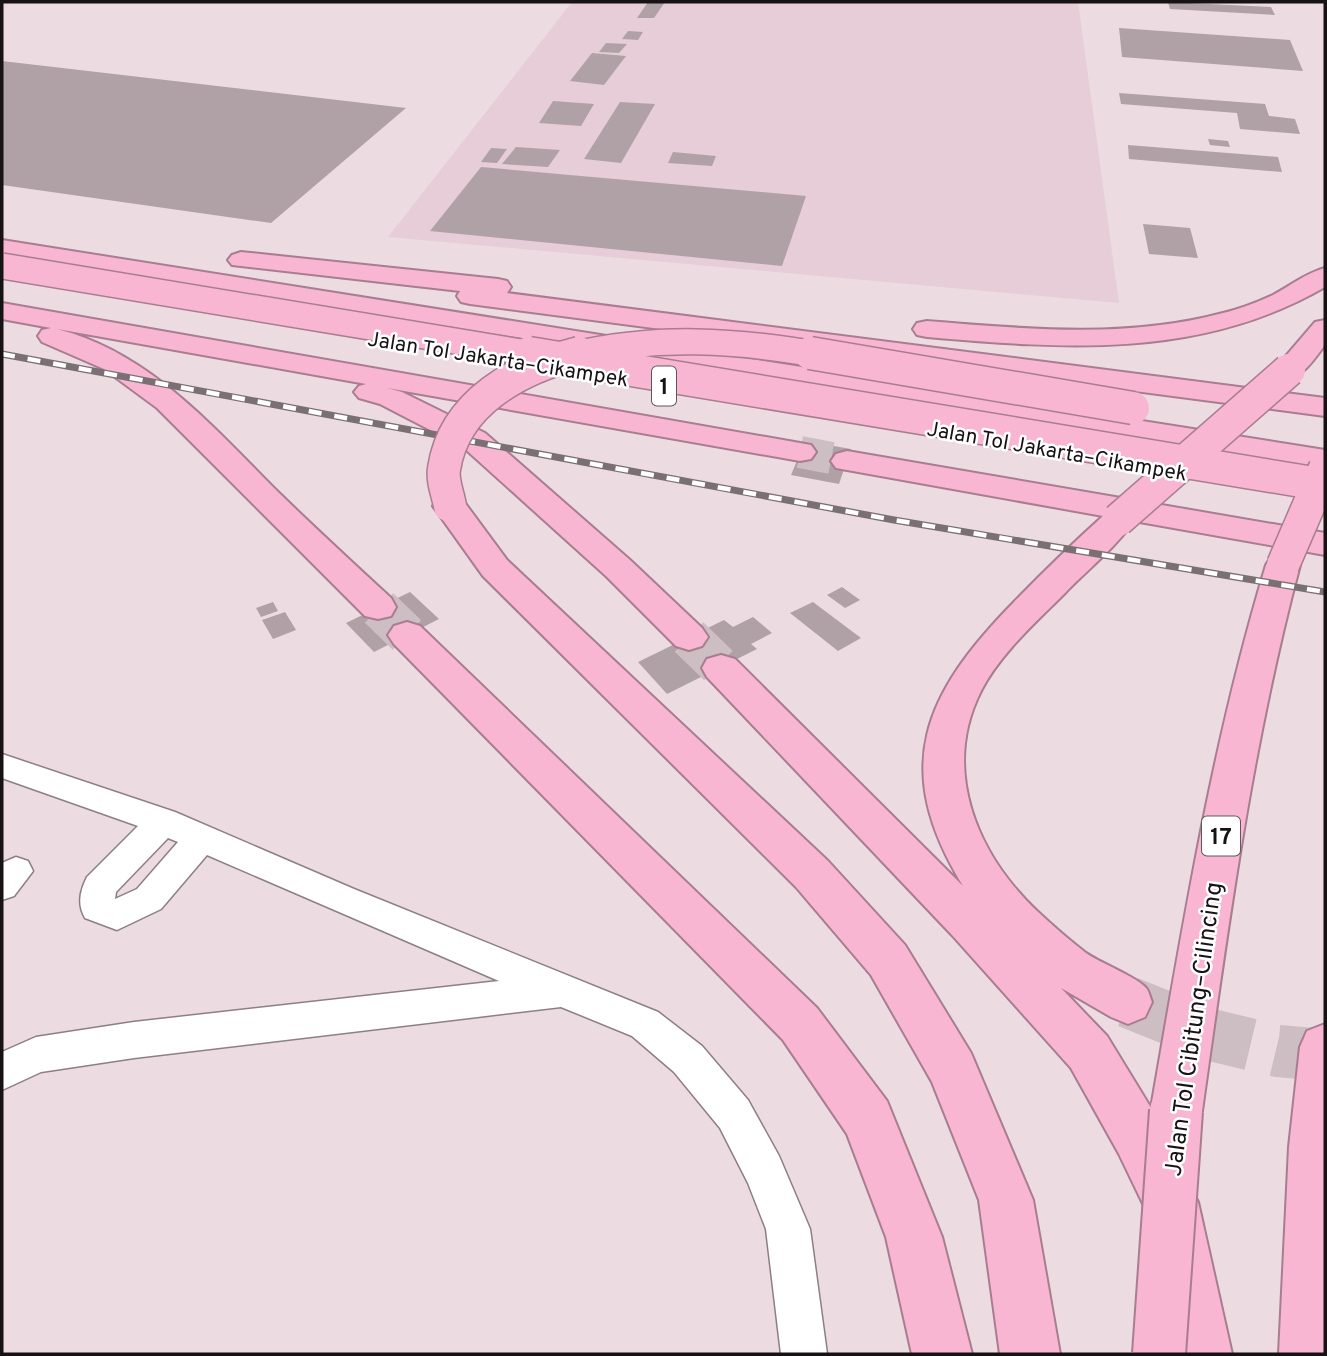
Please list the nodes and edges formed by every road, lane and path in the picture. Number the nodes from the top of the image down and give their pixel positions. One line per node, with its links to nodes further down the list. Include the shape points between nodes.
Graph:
1 (2, 227): 2 (highway)
2 (80, 239): 6 (highway, via 324,270 918,328 1062,337 1146,334 1216,323 1284,302); 12 (highway, via 278,272)
3 (2, 247): 15 (highway, Jalan Tol Jakarta–Cikampek / 1)
4 (2, 256): 17 (highway, 1, bridge)
5 (2, 266): 18 (highway, 1, bridge)
6 (1325, 276)
7 (2, 277): 19 (highway, Jalan Tol Jakarta–Cikampek / 1)
8 (2, 311): 11 (highway)
9 (2, 321): 29 (highway, via 86,347 133,374 178,410 800,1024 867,1119 914,1237)
10 (1325, 328): 25 (highway, bridge, via 1289,370 1118,520 1022,616 991,649 954,707 943,775 949,813 966,858 990,893 1025,930 1070,968)
11 (198, 345): 14 (highway); 32 (highway, via 391,398 474,440 705,652 1089,1052 1171,1202)
12 (1325, 407)
13 (1325, 438): 30 (highway, bridge, via 817,355 670,340 611,345 548,362 515,376 482,398 456,429 444,471 450,506 495,568 812,874 888,960 953,1070 1006,1200)
14 (800, 452)
15 (1325, 459)
16 (847, 461): 20 (highway)
17 (1325, 470): 31 (highway, Jalan Tol Cibitung–Cilincing / 17, bridge, via 1270,606 1232,767 1177,1111)
18 (1325, 485)
19 (1325, 496)
20 (1325, 544)
21 (2, 765): 22 (street)
22 (163, 821): 23 (street); 23 (street, via 99,887 97,908 117,915 149,899)
23 (201, 839): 24 (street)
24 (565, 989): 27 (street, via 122,1042 36,1055); 28 (street, via 645,1024 688,1059 734,1114 788,1229)
25 (1128, 1002)
26 (1325, 1047): 33 (highway)
27 (2, 1072)
28 (804, 1354)
29 (942, 1354)
30 (1030, 1354)
31 (1159, 1354)
32 (1202, 1354)
33 (1309, 1354)

